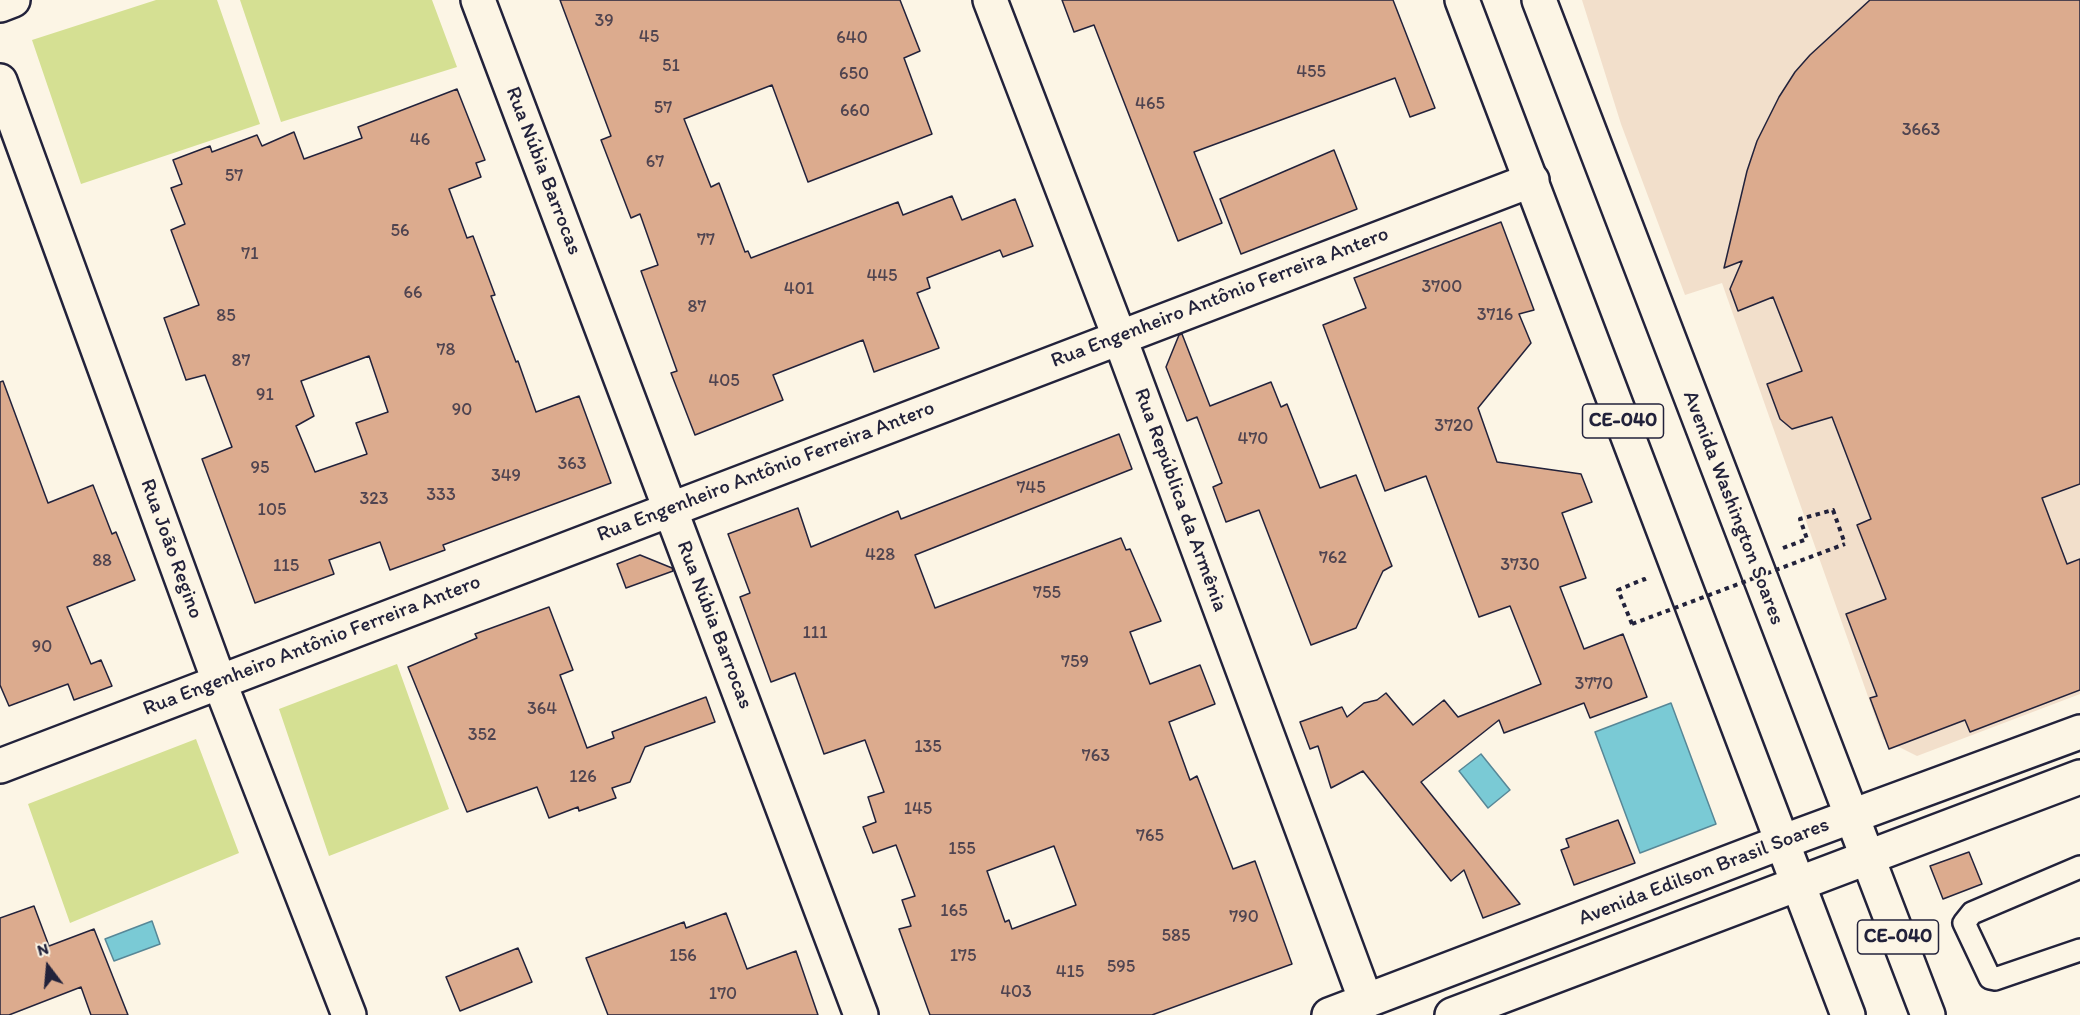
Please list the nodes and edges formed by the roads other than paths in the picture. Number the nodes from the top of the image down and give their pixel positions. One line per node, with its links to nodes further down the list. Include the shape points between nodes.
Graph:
1 (13, 0): 6 (main road)
2 (478, 0): 10 (main road, Rua Núbia Barrocas)
3 (990, 0): 9 (main road, Rua República da Armênia)
4 (1462, 0): 8 (main road, CE-040)
5 (1539, 0): 15 (main road, Avenida Washington Soares / CE-040)
6 (0, 5)
7 (0, 81): 11 (main road, Rua João Regino)
8 (1532, 180): 9 (main road, Rua Engenheiro Antônio Ferreira Antero); 16 (main road, CE-040)
9 (1119, 336): 10 (main road, Rua Engenheiro Antônio Ferreira Antero); 21 (main road, Rua República da Armênia)
10 (670, 509): 11 (main road, Rua Engenheiro Antônio Ferreira Antero); 23 (main road, Rua Núbia Barrocas)
11 (219, 681): 13 (main road, Rua Engenheiro Antônio Ferreira Antero); 22 (main road, Rua João Regino)
12 (2080, 732): 15 (main road, Avenida Edilson Brasil Soares)
13 (0, 766)
14 (2080, 777): 17 (main road)
15 (1851, 817): 16 (main road, Avenida Edilson Brasil Soares); 17 (main road, Avenida Washington Soares / CE-040)
16 (1782, 842): 19 (main road, CE-040); 21 (main road, Avenida Edilson Brasil Soares)
17 (1868, 858): 19 (main road); 27 (main road, Avenida Washington Soares / CE-040)
18 (2080, 867): 20 (lane, via 1972,913 1964,923 1990,978)
19 (1798, 885): 25 (main road); 26 (main road, CE-040)
20 (2080, 950)
21 (1366, 1001): 24 (main road, Avenida Edilson Brasil Soares)
22 (349, 1015)
23 (861, 1015)
24 (1329, 1015)
25 (1452, 1015)
26 (1848, 1015)
27 (1928, 1015)

